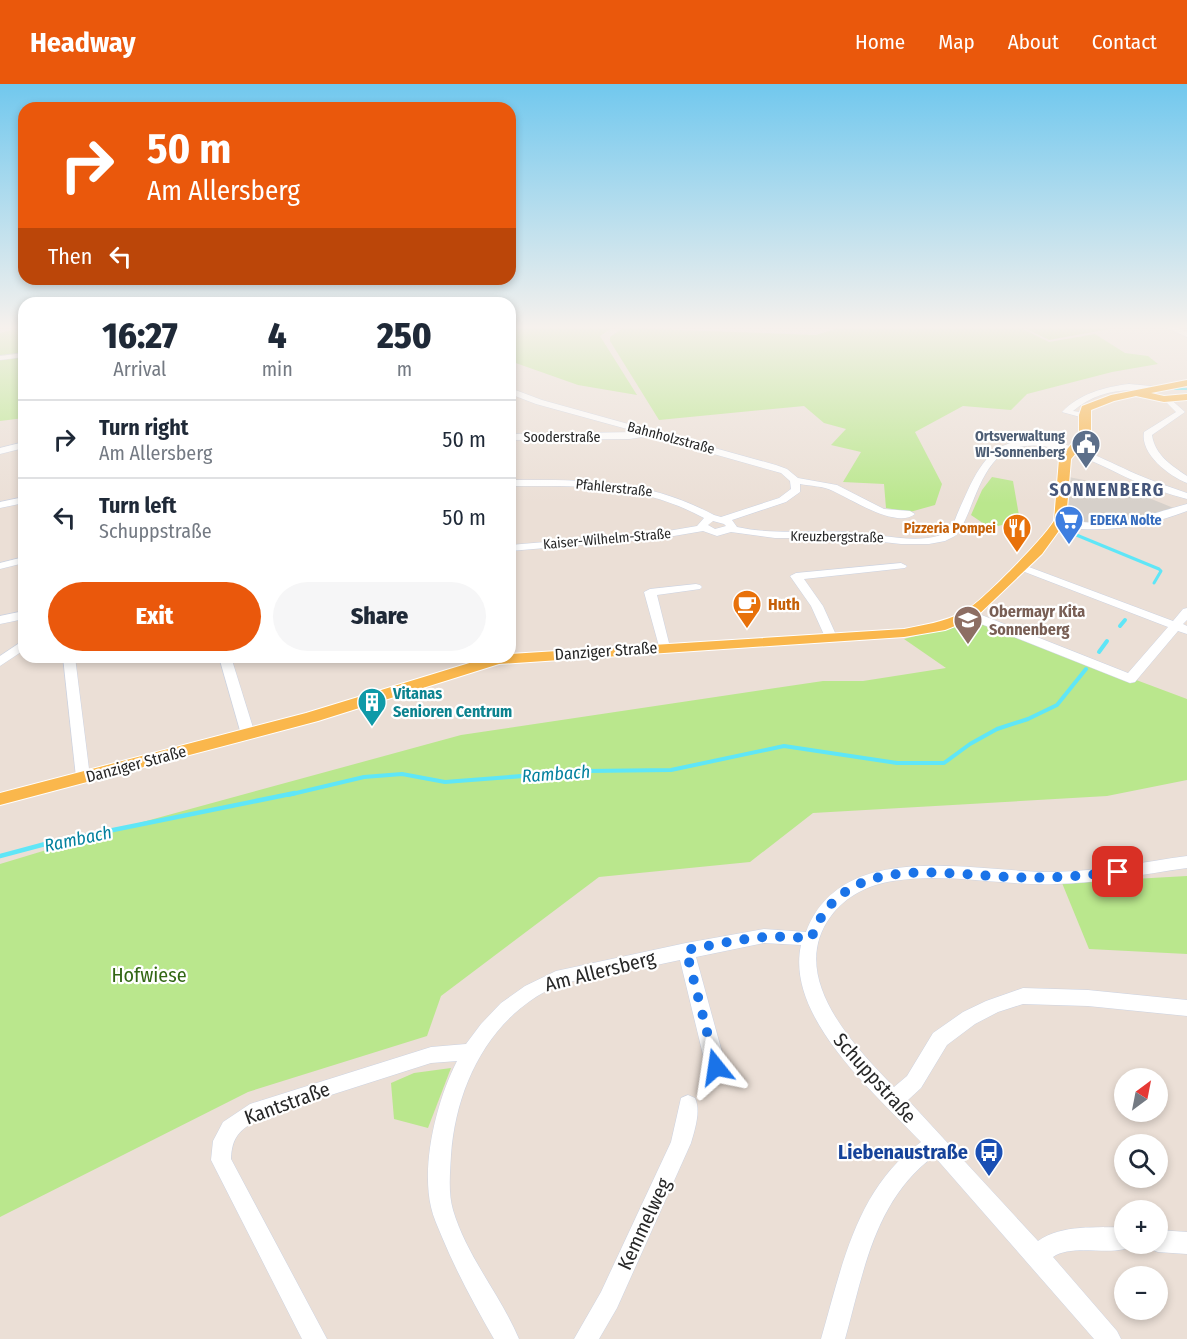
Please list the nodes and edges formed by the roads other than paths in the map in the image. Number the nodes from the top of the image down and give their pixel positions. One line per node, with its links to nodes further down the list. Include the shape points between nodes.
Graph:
1 (1172, 386): 2 (main road)
2 (1151, 389): 4 (main road); 7 (street, via 1136,387 1100,393 1066,412)
3 (516, 393): 8 (street, Bahnholzstraße)
4 (1135, 393): 6 (main road); 7 (main road, via 1095,403 1086,408)
5 (1187, 397): 6 (main road)
6 (1167, 399): 14 (street, via 1181,412 1147,434 1147,439 1161,462)
7 (1084, 415): 11 (main road, via 1085,435)
8 (651, 433): 9 (street, Sooderstraße); 13 (street, Bahnholzstraße, via 773,467)
9 (516, 437)
10 (18, 447): 12 (street)
11 (1072, 450): 16 (street, Kreuzbergstraße); 22 (street, Kreuzbergstraße, via 1031,443 1005,448 987,465 955,531 938,539 785,536); 23 (main road, via 1065,461)
12 (0, 451)
13 (795, 480): 20 (street, Bahnholzstraße, via 833,487 882,512); 22 (street, via 796,490 786,498 737,513)
14 (1187, 480)
15 (516, 483): 21 (street, Pfahlerstraße, via 636,488 674,498)
16 (1187, 496)
17 (18, 501): 18 (street)
18 (0, 505)
19 (1187, 507): 23 (street, via 1124,526)
20 (910, 514)
21 (711, 518): 22 (street); 24 (street, via 704,521)
22 (728, 524): 24 (street, Kaiser-Wilhelm-Straße, via 718,532)
23 (1059, 524): 29 (main road, Danziger Straße)
24 (704, 528): 25 (street, Kaiser-Wilhelm-Straße)
25 (516, 548)
26 (18, 562): 27 (street)
27 (0, 566)
28 (901, 566): 36 (street, via 796,576 817,606)
29 (1021, 567): 32 (main road, Danziger Straße); 35 (street)
30 (696, 587): 38 (street, via 650,592)
31 (1187, 612): 35 (street)
32 (970, 615): 35 (street, via 1130,679); 36 (main road, Danziger Straße, via 929,630)
33 (18, 616): 34 (street)
34 (0, 620)
35 (1181, 628)
36 (831, 637): 38 (main road, Danziger Straße)
37 (18, 648): 40 (street)
38 (664, 648): 39 (main road, Danziger Straße)
39 (516, 658)
40 (0, 662)
41 (70, 663): 45 (street)
42 (227, 663): 44 (street)
43 (484, 663): 44 (main road, Danziger Straße)
44 (248, 734): 45 (main road, Danziger Straße)
45 (83, 777): 46 (main road, Danziger Straße)
46 (0, 799)
47 (1187, 862): 48 (street, Schuppstraße, via 1057,878 918,872 881,876 854,886 831,903)
48 (811, 939): 49 (street, Am Allersberg, via 764,936); 53 (street, Schuppstraße, via 809,972 832,1031 855,1062)
49 (686, 950): 51 (street, Am Allersberg, via 556,978 535,987 498,1019); 52 (street)
50 (1187, 1008): 53 (street, via 1023,996 969,1017 940,1039 914,1082)
51 (471, 1053): 60 (street, Kantstraße, via 421,1058 257,1110 227,1130 221,1143 221,1160); 61 (street, Am Allersberg, via 447,1119 439,1161 441,1205 457,1248)
52 (716, 1067)
53 (894, 1100): 55 (street, Schuppstraße)
54 (688, 1104): 62 (street, Kemmelweg, via 681,1143 609,1300)
55 (936, 1143): 59 (street, Schuppstraße); 63 (street, via 900,1171 882,1196 866,1230)
56 (1114, 1238): 59 (street, via 1052,1244)
57 (1168, 1242): 58 (street)
58 (1187, 1243)
59 (1037, 1255): 64 (street, Schuppstraße)
60 (315, 1339)
61 (507, 1339)
62 (586, 1339)
63 (832, 1339)
64 (1109, 1339)

